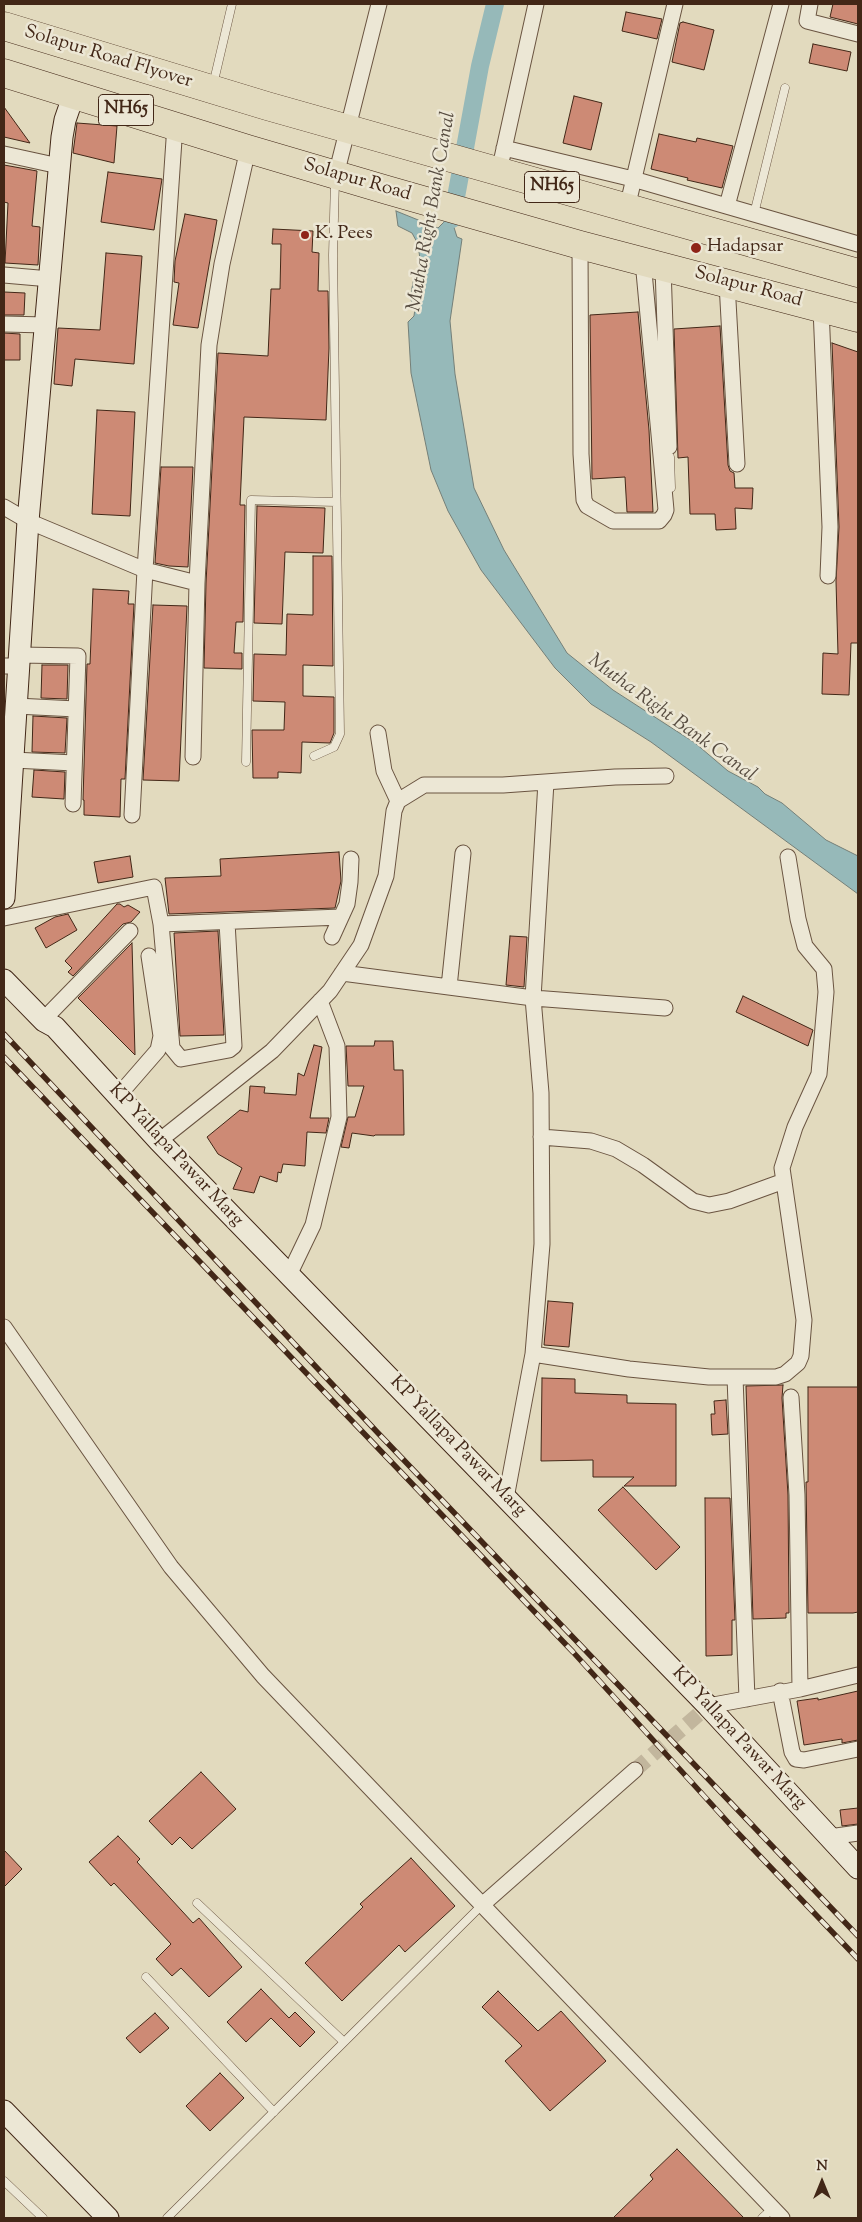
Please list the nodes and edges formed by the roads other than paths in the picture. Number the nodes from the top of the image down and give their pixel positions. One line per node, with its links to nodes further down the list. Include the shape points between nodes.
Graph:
1 (232, 4): 11 (lane)
2 (380, 4): 14 (street)
3 (536, 4): 17 (street)
4 (675, 4): 20 (street)
5 (780, 4): 21 (street)
6 (810, 4): 8 (street, via 806,21)
7 (4, 26): 11 (highway, Solapur Road Flyover / NH65)
8 (858, 34)
9 (4, 73): 12 (highway, Solapur Road / NH65)
10 (785, 88): 23 (lane)
11 (212, 89): 14 (highway, NH65)
12 (74, 94): 13 (highway, Solapur Road / NH65); 18 (street, via 65,120)
13 (175, 125): 15 (highway, Solapur Road / NH65); 41 (street)
14 (348, 129): 17 (highway, NH65, via 401,144); 19 (street)
15 (248, 149): 19 (highway, Solapur Road / NH65); 43 (street, via 222,264 209,345)
16 (4, 154): 18 (street)
17 (493, 162): 20 (street); 22 (highway, NH65)
18 (59, 166): 29 (street)
19 (336, 175): 25 (highway, Solapur Road / NH65); 38 (lane, via 333,254)
20 (633, 179): 21 (street); 22 (street)
21 (727, 206): 23 (street)
22 (627, 208): 27 (highway, NH65)
23 (754, 214): 24 (street)
24 (858, 240)
25 (580, 245): 26 (highway, Solapur Road / NH65); 26 (street, via 584,500 587,506 612,521 658,521 666,510)
26 (653, 264): 30 (highway, Solapur Road / NH65); 35 (street)
27 (858, 273)
28 (4, 275): 29 (street)
29 (50, 279): 34 (street)
30 (727, 283): 31 (highway, Solapur Road / NH65); 36 (street)
31 (821, 308): 32 (highway, Solapur Road / NH65); 42 (street, via 830,526)
32 (858, 318)
33 (4, 324): 34 (street)
34 (46, 326): 40 (street)
35 (670, 457): 37 (lane)
36 (737, 464)
37 (671, 490)
38 (336, 502): 48 (lane, via 340,734 334,747); 50 (lane, via 251,500)
39 (4, 507): 40 (street)
40 (28, 521): 41 (street); 44 (street)
41 (145, 570): 43 (street); 57 (street)
42 (828, 576)
43 (197, 584): 49 (street)
44 (14, 662): 45 (street); 46 (street, via 78,656)
45 (16, 706): 46 (street); 52 (street)
46 (76, 709): 51 (street)
47 (378, 733): 55 (street, via 384,771)
48 (314, 756)
49 (194, 757)
50 (246, 762)
51 (74, 763): 52 (street); 56 (street)
52 (10, 764): 61 (street)
53 (666, 776): 54 (street)
54 (546, 782): 55 (street, via 424,785); 73 (street)
55 (398, 801): 70 (street, via 386,876 361,945)
56 (73, 804)
57 (132, 815)
58 (464, 853): 72 (street)
59 (788, 857): 80 (street, via 805,946 824,969 826,992 819,1074 795,1127 782,1168)
60 (351, 859): 62 (street, via 350,882)
61 (4, 898)
62 (341, 917): 64 (street); 67 (street)
63 (4, 918): 65 (street, via 154,887)
64 (227, 922): 65 (street); 65 (street, via 234,1046 229,1050 181,1059 172,1048)
65 (161, 924)
66 (130, 931): 76 (street)
67 (332, 937)
68 (149, 956): 77 (street, via 161,1036 158,1050)
69 (4, 968): 76 (street, KP Yallapa Pawar Marg)
70 (342, 973): 72 (street); 74 (street)
71 (4, 980): 76 (street, KP Yallapa Pawar Marg, via 44,1021)
72 (448, 987): 73 (street)
73 (533, 998): 75 (street); 78 (street, via 541,1092)
74 (320, 1001): 79 (street, via 272,1051); 81 (street, via 337,1046 339,1117 313,1226)
75 (665, 1008)
76 (52, 1020): 77 (street, KP Yallapa Pawar Marg)
77 (118, 1096): 79 (street, KP Yallapa Pawar Marg)
78 (541, 1137): 80 (street, via 591,1141 616,1149 693,1200 709,1205 730,1201); 83 (street, via 542,1244)
79 (159, 1141): 81 (street, KP Yallapa Pawar Marg)
80 (784, 1181): 84 (street, via 804,1320 802,1356 794,1368 776,1377)
81 (289, 1275): 86 (street, KP Yallapa Pawar Marg)
82 (4, 1327): 98 (street, via 171,1567 263,1676)
83 (533, 1354): 84 (street, via 629,1369); 86 (street)
84 (735, 1378): 90 (street)
85 (791, 1397): 88 (street, via 797,1495)
86 (506, 1498): 91 (street, KP Yallapa Pawar Marg)
87 (858, 1675): 88 (street)
88 (800, 1688): 89 (street)
89 (780, 1691): 90 (street); 92 (street, via 796,1759)
90 (747, 1699): 91 (street)
91 (708, 1706): 95 (street, KP Yallapa Pawar Marg)
92 (858, 1749)
93 (635, 1770): 98 (street)
94 (858, 1833): 95 (street)
95 (829, 1837): 96 (street, KP Yallapa Pawar Marg)
96 (856, 1863)
97 (197, 1903): 100 (lane)
98 (482, 1905): 100 (lane); 104 (street)
99 (146, 1977): 102 (lane)
100 (344, 2042): 102 (lane)
101 (4, 2111): 106 (street)
102 (274, 2112): 107 (lane)
103 (4, 2181): 105 (lane)
104 (772, 2215)
105 (43, 2218)
106 (108, 2218)
107 (166, 2218)

